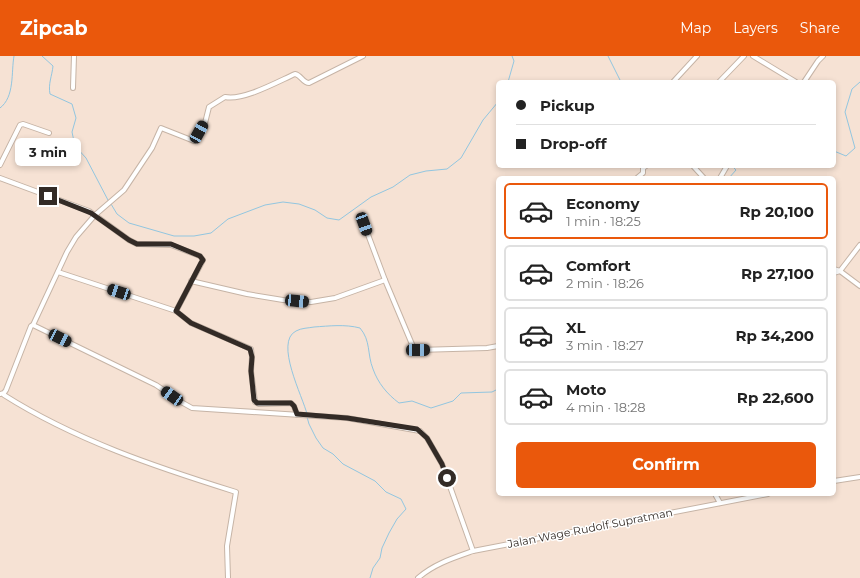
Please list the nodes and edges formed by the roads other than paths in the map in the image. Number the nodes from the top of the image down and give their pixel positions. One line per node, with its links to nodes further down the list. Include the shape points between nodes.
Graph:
1 (74, 56): 11 (street)
2 (363, 56): 17 (street, via 309,83 294,74 258,91 225,97 209,107 205,123 194,141 160,128 153,146 137,172 122,192)
3 (697, 56): 7 (street)
4 (744, 56): 8 (street)
5 (753, 56): 9 (street)
6 (823, 56): 10 (street)
7 (675, 80)
8 (721, 80)
9 (793, 80)
10 (805, 80)
11 (74, 88)
12 (49, 133): 13 (street, via 20,125)
13 (0, 165)
14 (695, 168): 15 (street)
15 (702, 176)
16 (0, 178): 17 (street)
17 (95, 215): 22 (street, via 76,237); 25 (street, via 120,235 137,244 167,244 200,256 203,260)
18 (364, 224): 24 (street)
19 (860, 245): 21 (street)
20 (836, 270): 21 (street)
21 (840, 271): 23 (street); 26 (street)
22 (58, 272): 27 (street); 28 (street)
23 (836, 272)
24 (385, 280): 25 (street, via 335,298 311,302 247,294); 29 (street, via 414,348 418,350)
25 (192, 281): 27 (street)
26 (860, 286)
27 (176, 311): 31 (street, via 191,323 250,349 255,402 291,403)
28 (33, 325): 30 (street); 31 (street, via 156,385 192,408)
29 (496, 346)
30 (2, 395): 38 (street, via 74,433 120,452 236,492 228,546)
31 (299, 415): 37 (street, via 347,418 420,431 442,464)
32 (860, 477): 33 (street)
33 (836, 481)
34 (716, 496): 36 (street)
35 (757, 496): 36 (street, Jalan Wage Rudolf Supratman)
36 (720, 503): 37 (street, Jalan Wage Rudolf Supratman)
37 (473, 551): 39 (street, Jalan Wage Rudolf Supratman, via 435,566)
38 (228, 578)
39 (418, 578)

